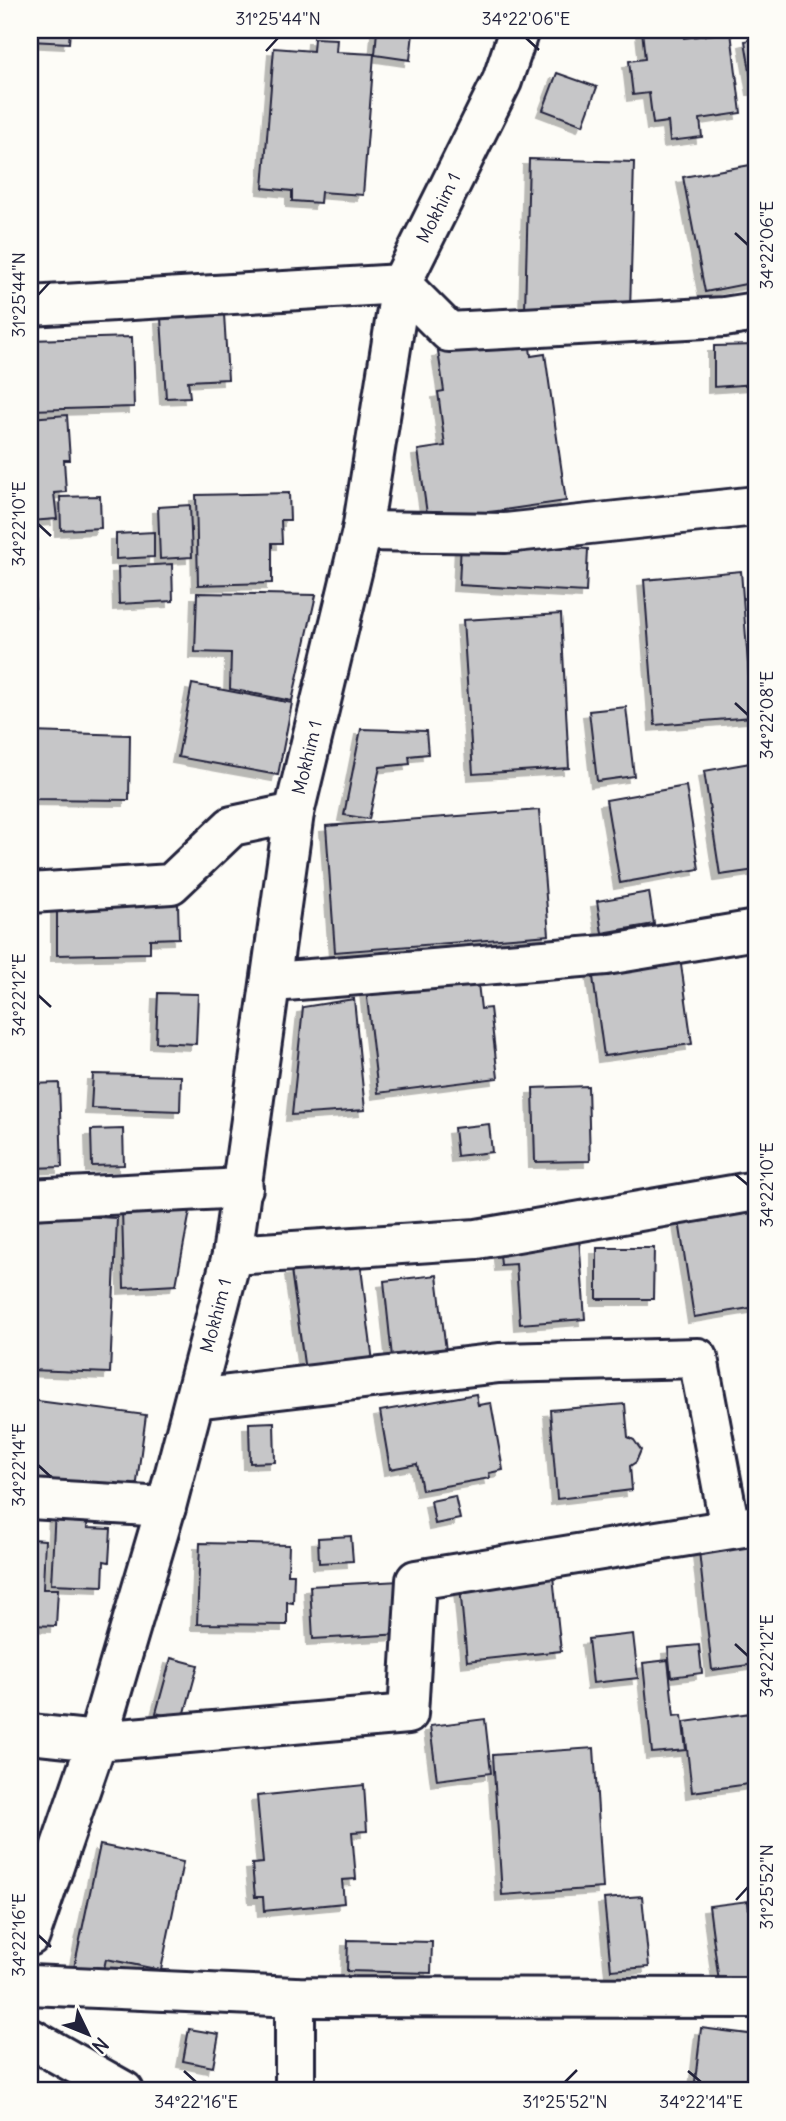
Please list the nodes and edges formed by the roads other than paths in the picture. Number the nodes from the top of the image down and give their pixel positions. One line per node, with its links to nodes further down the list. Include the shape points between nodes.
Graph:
1 (519, 30): 2 (street, Mokhim 1, via 502,81)
2 (401, 284): 3 (street); 4 (street, via 449,332); 6 (street, Mokhim 1)
3 (30, 306)
4 (756, 312)
5 (756, 506): 6 (street, via 506,533)
6 (362, 531): 7 (street, Mokhim 1)
7 (295, 813): 8 (street, via 232,826 171,884); 10 (street, Mokhim 1)
8 (30, 893)
9 (756, 930): 10 (street, via 606,955)
10 (273, 982): 11 (street, Mokhim 1)
11 (243, 1188): 13 (street); 14 (street, Mokhim 1)
12 (756, 1191): 14 (street, via 477,1239)
13 (30, 1199)
14 (232, 1255): 15 (street, Mokhim 1)
15 (195, 1399): 17 (street, Mokhim 1); 18 (street, via 499,1363 698,1358)
16 (30, 1499): 17 (street)
17 (166, 1507): 20 (street, Mokhim 1)
18 (743, 1526): 20 (street, via 416,1580 408,1714)
19 (30, 1734): 20 (street)
20 (97, 1741): 21 (street, Mokhim 1)
21 (30, 1936)
22 (30, 1985): 23 (street)
23 (296, 1997): 24 (street); 27 (street)
24 (756, 1998)
25 (30, 2038): 26 (street)
26 (124, 2091)
27 (295, 2091)

